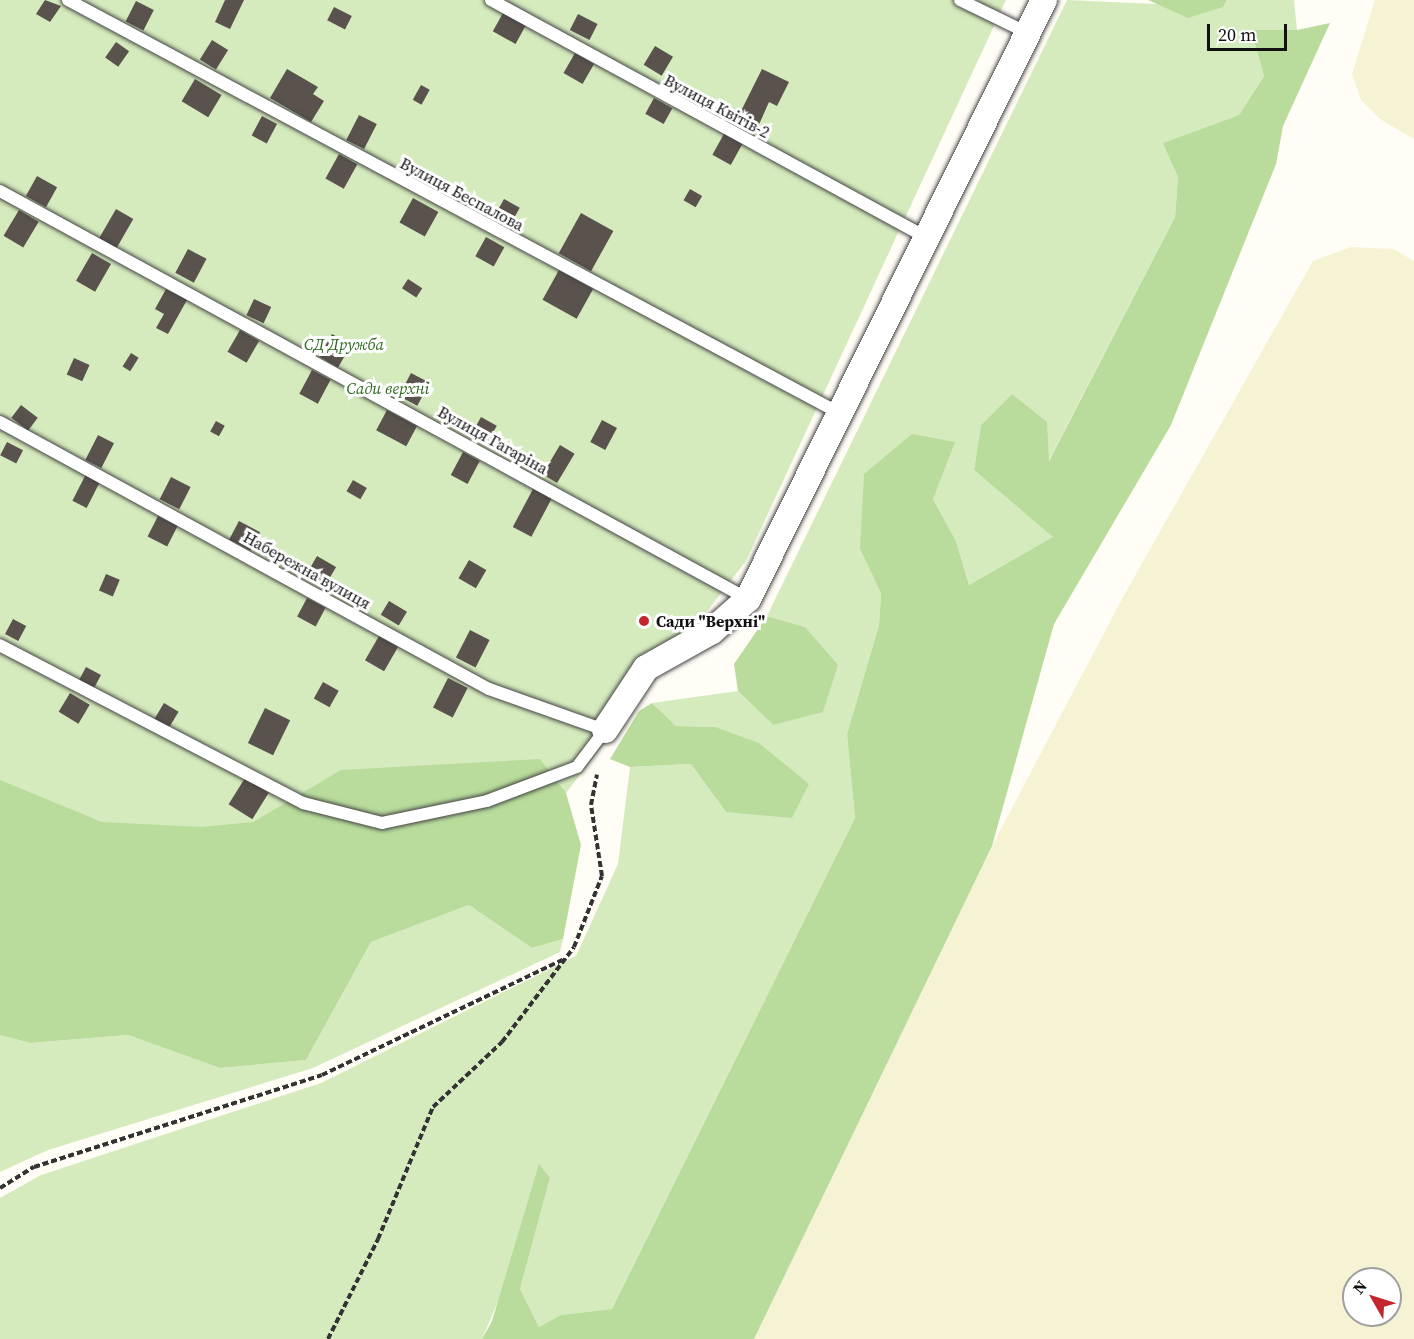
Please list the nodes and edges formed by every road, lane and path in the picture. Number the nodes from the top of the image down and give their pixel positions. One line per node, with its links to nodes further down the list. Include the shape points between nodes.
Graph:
1 (68, 0): 8 (lane, Вулиця Беспалова)
2 (491, 0): 7 (lane, Вулиця Квітів-2)
3 (960, 0): 5 (lane)
4 (1044, 0): 5 (street)
5 (1028, 33): 7 (street)
6 (0, 191): 10 (lane, Вулиця Гагаріна)
7 (929, 239): 8 (street)
8 (841, 414): 10 (street)
9 (0, 422): 12 (lane, Набережна вулиця, via 489,689)
10 (748, 599): 12 (street, via 712,631 646,669)
11 (0, 645): 12 (lane, via 303,803 382,823 487,801 577,767)
12 (605, 730): 13 (path, via 591,805 602,876)
13 (566, 958): 14 (path, via 322,1075 34,1167); 15 (path, via 502,1042 434,1107 378,1239)
14 (0, 1188)
15 (328, 1339)

